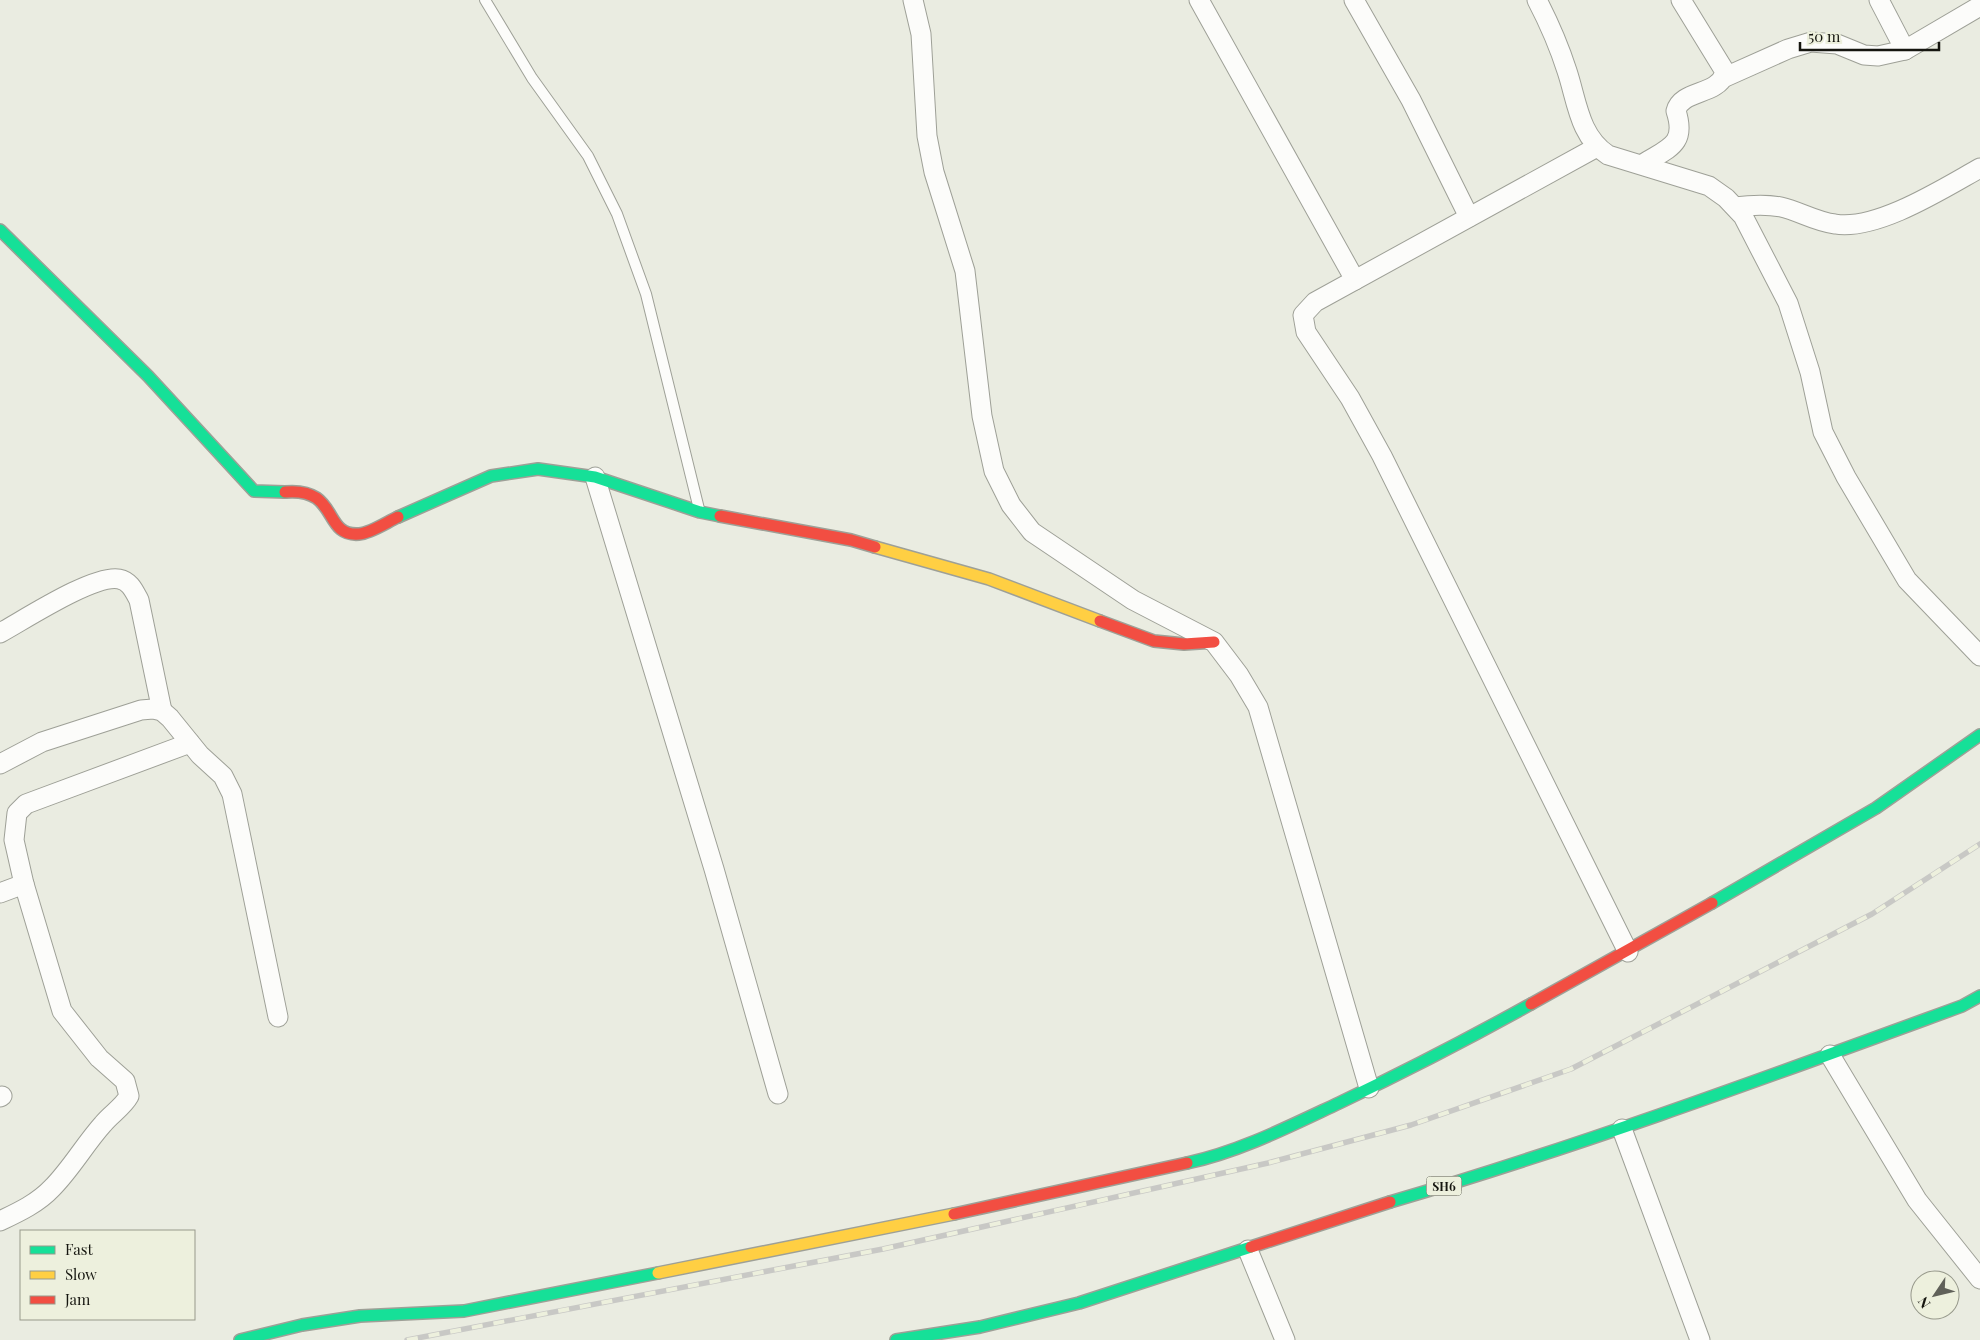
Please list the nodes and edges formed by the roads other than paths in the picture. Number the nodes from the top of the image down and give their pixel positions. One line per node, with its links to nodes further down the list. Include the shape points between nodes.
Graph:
1 (485, 0): 19 (lane, via 532,78 588,156 617,214 646,294)
2 (913, 0): 21 (street, via 921,34 927,136 934,172 965,271 982,416 994,471 1011,505 1032,532 1133,600)
3 (1199, 0): 17 (street)
4 (1354, 0): 15 (street, via 1410,100)
5 (1537, 0): 11 (street, via 1553,32 1581,120)
6 (1681, 0): 10 (street, via 1724,70)
7 (1879, 0): 9 (street)
8 (1980, 6): 9 (street)
9 (1906, 50): 10 (street, via 1878,56 1864,55 1837,44 1811,42)
10 (1723, 78): 12 (street, via 1680,103 1676,111 1680,126 1678,139)
11 (1596, 148): 12 (street, via 1608,155); 15 (street)
12 (1643, 164): 14 (street, via 1709,186)
13 (1980, 168): 14 (street, via 1864,224 1836,225 1780,207)
14 (1735, 207): 22 (street, via 1743,216 1788,303 1810,372 1823,432 1846,477 1906,580)
15 (1469, 217): 17 (street)
16 (0, 230): 18 (street, via 148,376 254,491 266,495 299,490 317,496 340,529 349,534 360,534 491,476 538,469)
17 (1355, 280): 29 (street, via 1308,308 1303,315 1306,332 1350,398 1382,456)
18 (595, 477): 19 (street); 34 (street, via 714,869)
19 (700, 512): 21 (street, via 851,540 989,579 1154,641)
20 (0, 633): 23 (street, via 80,589 100,581 119,579 131,586 139,600)
21 (1214, 642): 33 (street, via 1258,707)
22 (1980, 656)
23 (162, 711): 25 (street); 26 (street, via 153,709 132,713)
24 (1980, 735): 29 (street, via 1876,808)
25 (190, 743): 27 (street, via 26,804 17,813 14,840); 31 (street, via 223,776 232,794)
26 (2, 758)
27 (24, 884): 28 (street); 36 (street, via 62,1011 99,1058 125,1081 129,1096 84,1145 52,1188 29,1207)
28 (0, 893)
29 (1628, 952): 33 (street)
30 (1980, 996): 32 (street, SH6, via 1962,1006)
31 (278, 1017)
32 (1830, 1055): 35 (street, SH6); 38 (street, via 1918,1200)
33 (1369, 1088): 39 (street, via 1291,1126 1197,1161 938,1218 464,1311 360,1316 302,1325)
34 (778, 1094)
35 (1622, 1129): 37 (street, SH6); 42 (street)
36 (0, 1221)
37 (1248, 1250): 40 (street, SH6, via 1079,1303 980,1327); 41 (street)
38 (1980, 1279)
39 (240, 1340)
40 (896, 1340)
41 (1284, 1340)
42 (1700, 1340)

